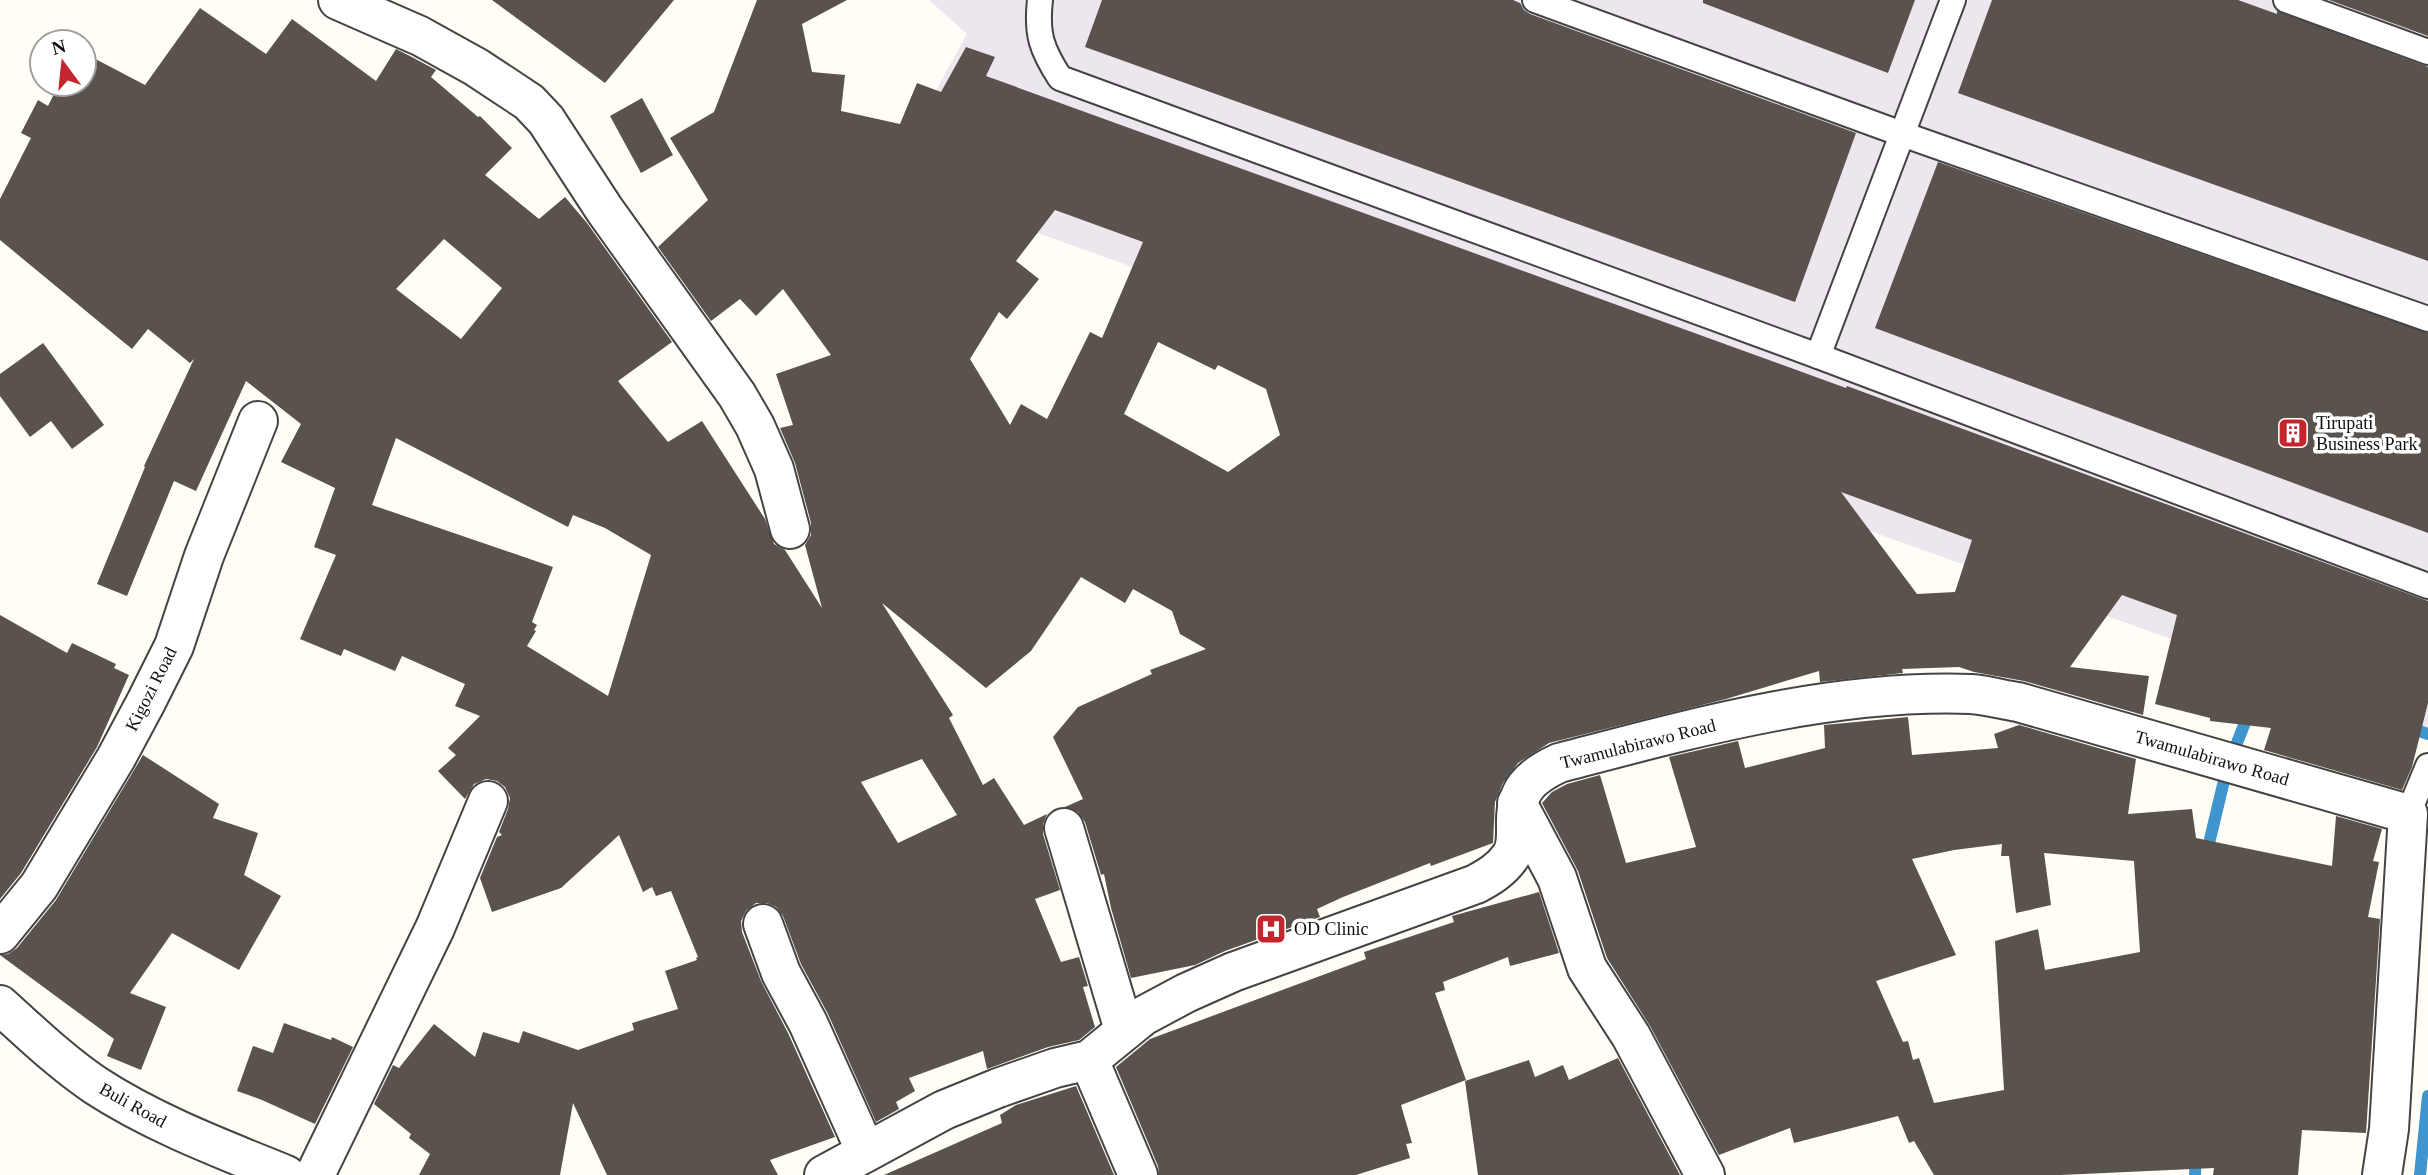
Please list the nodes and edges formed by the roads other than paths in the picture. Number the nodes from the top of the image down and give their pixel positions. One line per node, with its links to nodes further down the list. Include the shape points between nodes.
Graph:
1 (338, 0): 11 (street, via 476,67 529,102 546,120 737,395 774,468)
2 (1040, 0): 9 (lane, via 1042,50 1060,78)
3 (1535, 0): 7 (lane)
4 (1953, 0): 7 (lane)
5 (2286, 0): 6 (lane)
6 (2428, 51)
7 (1902, 134): 8 (lane); 9 (lane)
8 (2428, 319)
9 (1818, 356): 12 (lane)
10 (258, 421): 19 (street, Kigozi Road, via 169,657 116,758 39,886)
11 (790, 529)
12 (2428, 586)
13 (2428, 766): 16 (lane)
14 (488, 801): 25 (street, via 435,928)
15 (1517, 803): 16 (street, Twamulabirawo Road, via 1536,774 1559,763 1711,725 1889,695 1974,694 2018,702); 21 (street, via 1512,856 1495,874 1233,972 1162,1005); 28 (street, via 1557,878 1587,968 1631,1036)
16 (2408, 814): 29 (street, via 2389,1129)
17 (1064, 828): 21 (street)
18 (763, 924): 23 (street, via 781,973)
19 (0, 933)
20 (0, 1005): 24 (street, Buli Road, via 96,1086 186,1133)
21 (1124, 1030): 22 (street)
22 (1089, 1060): 23 (street, via 998,1087); 27 (street)
23 (866, 1152): 26 (street)
24 (286, 1175)
25 (315, 1175)
26 (824, 1175)
27 (1138, 1175)
28 (1705, 1175)
29 (2382, 1175)

